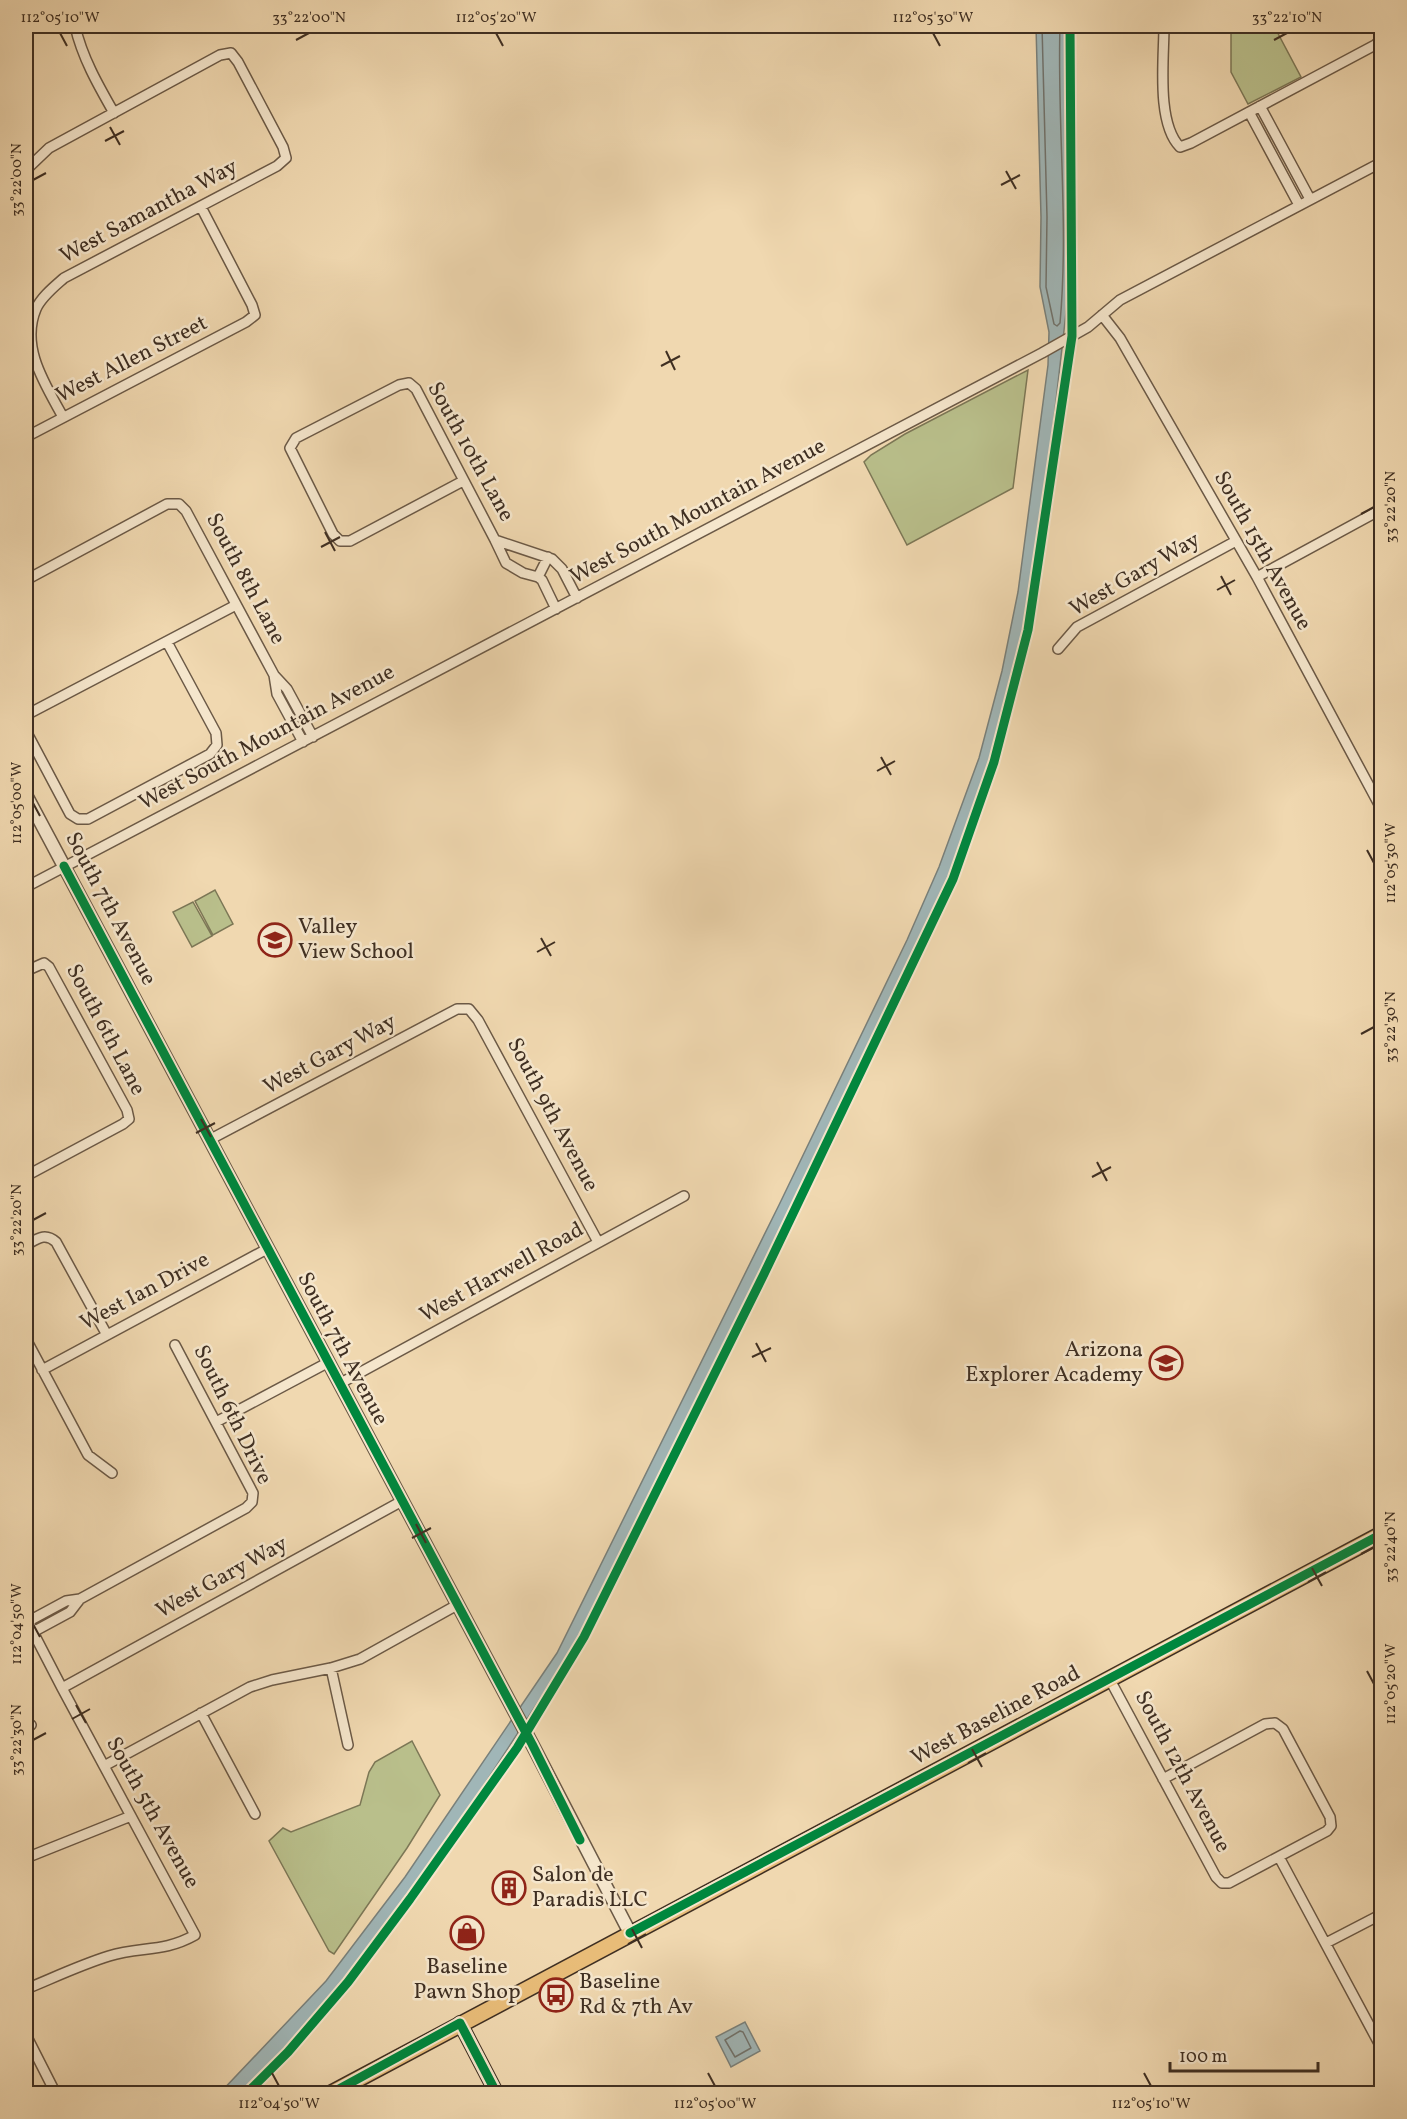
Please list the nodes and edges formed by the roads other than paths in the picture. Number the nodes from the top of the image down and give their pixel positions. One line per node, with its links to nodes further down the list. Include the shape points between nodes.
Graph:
1 (75, 26): 6 (street, via 91,71)
2 (1164, 26): 5 (street, via 1164,96 1173,140 1180,147 1191,143)
3 (1382, 39): 4 (street)
4 (1260, 106): 5 (street); 7 (street)
5 (1249, 112): 9 (street)
6 (114, 113): 10 (street, via 49,148); 13 (street, West Samantha Way, via 220,55 231,53 286,158)
7 (1289, 159): 9 (street); 11 (street)
8 (1382, 162): 11 (street, West South Mountain Avenue)
9 (1277, 165): 12 (street)
10 (26, 170)
11 (1310, 199): 12 (street, West South Mountain Avenue)
12 (1299, 205): 14 (street, West South Mountain Avenue, via 1120,300)
13 (201, 207): 15 (street, West Samantha Way, via 64,278 36,307 30,332 31,349); 15 (street, West Allen Street, via 255,315)
14 (1101, 315): 20 (street, South 15th Avenue, via 1120,338); 25 (street, West South Mountain Avenue, via 1046,351)
15 (63, 417): 16 (street, West Allen Street)
16 (26, 437)
17 (463, 481): 17 (street, South 10th Lane, via 416,389 409,384 399,385 291,444 290,452 340,541 350,541); 19 (street, South 10th Lane)
18 (1382, 510): 23 (street)
19 (495, 540): 21 (street, South 10th Lane); 22 (street, South 10th Lane, via 506,563)
20 (1236, 541): 23 (street, South 15th Avenue); 29 (street, West Gary Way, via 1077,627)
21 (548, 557): 22 (street); 25 (street, via 557,563)
22 (538, 577): 27 (street)
23 (1257, 577): 38 (street, South 15th Avenue)
24 (26, 579): 26 (street, South 8th Lane, via 167,504 179,504)
25 (577, 598): 27 (street, West South Mountain Avenue)
26 (236, 605): 28 (street); 30 (street, South 8th Lane)
27 (556, 609): 35 (street, West South Mountain Avenue)
28 (167, 642): 33 (street, via 30,713); 34 (street, via 216,733 217,745 210,754 88,819 78,819 70,814)
29 (1058, 649)
30 (274, 675): 31 (street, South 8th Lane); 32 (street, South 8th Lane)
31 (292, 698): 32 (street); 35 (street, South 8th Lane)
32 (282, 703): 36 (street, South 8th Lane)
33 (26, 720)
34 (26, 731)
35 (313, 737): 36 (street, West South Mountain Avenue)
36 (303, 742): 39 (street, West South Mountain Avenue)
37 (26, 795): 39 (street, South 7th Avenue)
38 (1381, 808)
39 (64, 866): 40 (street, West South Mountain Avenue); 43 (street, South 7th Avenue)
40 (26, 887)
41 (26, 971): 44 (street, South 6th Lane, via 44,963 49,967 129,1119)
42 (469, 1009): 43 (street, West Gary Way, via 457,1009); 46 (street, South 9th Avenue)
43 (209, 1140): 48 (street, South 7th Avenue)
44 (26, 1176)
45 (684, 1196): 46 (street, West Harwell Road)
46 (598, 1242): 54 (street, West Harwell Road)
47 (26, 1245): 49 (street, via 43,1236 56,1242)
48 (267, 1249): 49 (street, West Ian Drive); 52 (street, South 7th Avenue)
49 (106, 1335): 53 (street, West Ian Drive)
50 (26, 1339): 53 (street)
51 (175, 1345): 55 (street, South 6th Drive)
52 (327, 1363): 54 (street, South 7th Avenue); 55 (street)
53 (42, 1370): 56 (street, via 88,1455)
54 (339, 1384): 57 (street, South 7th Avenue)
55 (216, 1422): 59 (street, South 6th Drive, via 253,1493 252,1502)
56 (112, 1473)
57 (402, 1501): 60 (street, South 7th Avenue); 67 (street, West Gary Way)
58 (1382, 1534): 66 (main road, West Baseline Road)
59 (80, 1599): 61 (street); 63 (street)
60 (457, 1605): 65 (street, via 360,1659); 77 (street, South 7th Avenue)
61 (53, 1608): 62 (street); 63 (street)
62 (27, 1617): 64 (street, South 5th Avenue)
63 (59, 1618): 64 (street)
64 (33, 1632): 67 (street, South 5th Avenue)
65 (331, 1668): 68 (street, via 260,1683); 69 (street)
66 (1109, 1678): 71 (street, South 12th Avenue); 77 (main road, West Baseline Road)
67 (62, 1688): 70 (street, South 5th Avenue)
68 (201, 1713): 70 (street); 72 (street)
69 (348, 1745)
70 (104, 1766): 73 (street, South 5th Avenue)
71 (1163, 1779): 74 (street, South 12th Avenue, via 1222,1883); 74 (street, via 1264,1724 1275,1723 1283,1729 1330,1817 1331,1826 1327,1832)
72 (255, 1814)
73 (131, 1816): 75 (street); 79 (street, South 5th Avenue, via 195,1935 161,1948 108,1956)
74 (1279, 1857): 78 (street)
75 (26, 1858)
76 (1382, 1914): 78 (street)
77 (630, 1933): 80 (main road, West Baseline Road)
78 (1326, 1943): 82 (street)
79 (26, 1989)
80 (460, 2023): 84 (main road, West Baseline Road); 85 (main road)
81 (26, 2035): 83 (street)
82 (1382, 2049)
83 (56, 2094)
84 (330, 2094)
85 (497, 2094)

